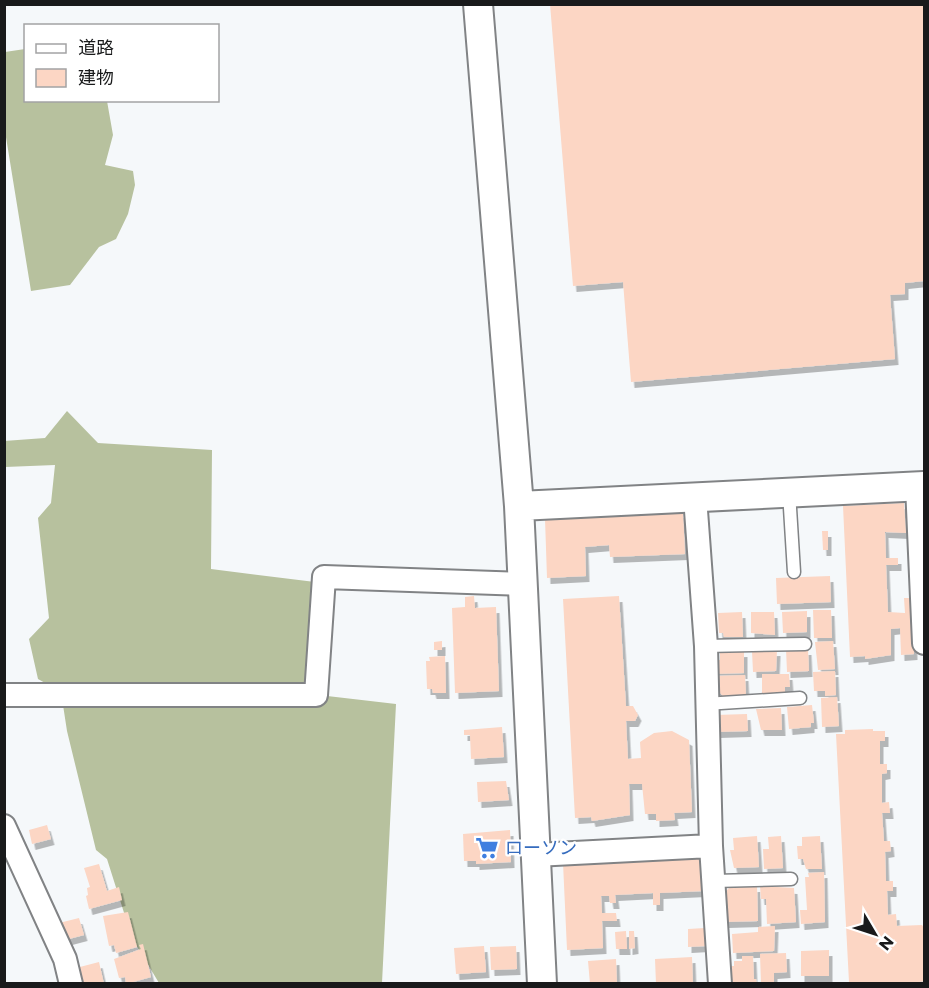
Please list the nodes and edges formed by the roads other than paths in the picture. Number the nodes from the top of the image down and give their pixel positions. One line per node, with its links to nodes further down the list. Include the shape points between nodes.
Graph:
1 (478, 4): 5 (street)
2 (921, 486): 3 (street); 8 (street)
3 (789, 492): 4 (street); 6 (lane)
4 (695, 497): 5 (street); 10 (street)
5 (519, 506): 7 (street)
6 (794, 572)
7 (523, 585): 11 (street, via 324,577 316,695); 16 (street)
8 (924, 643)
9 (805, 644): 10 (lane)
10 (706, 646): 13 (street)
11 (4, 695)
12 (800, 698): 13 (lane)
13 (705, 704): 15 (street)
14 (4, 826): 19 (street, via 65,959)
15 (711, 846): 16 (street); 18 (street)
16 (535, 855): 20 (street)
17 (791, 879): 18 (lane)
18 (714, 881): 21 (street)
19 (71, 984)
20 (542, 984)
21 (720, 984)

